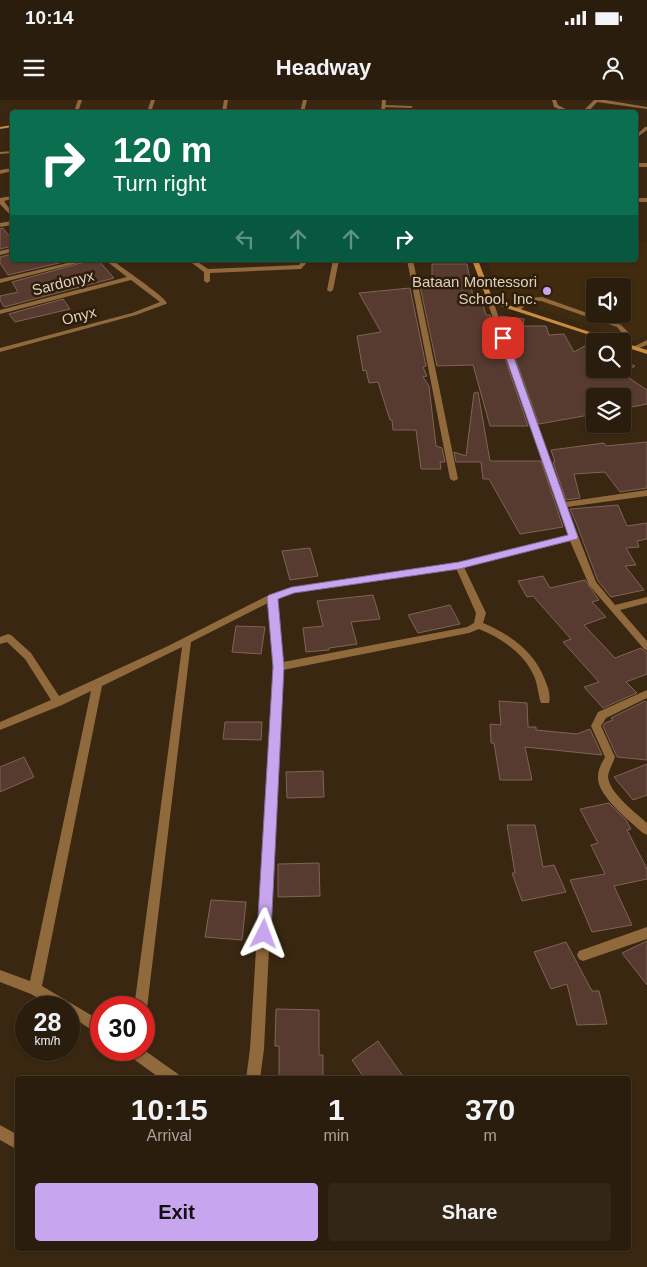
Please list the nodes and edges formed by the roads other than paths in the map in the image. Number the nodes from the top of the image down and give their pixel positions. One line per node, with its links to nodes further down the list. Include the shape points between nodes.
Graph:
1 (384, 100): 4 (street)
2 (554, 100): 8 (street, via 556,106)
3 (596, 100): 6 (street); 9 (street)
4 (384, 106): 5 (street); 7 (street)
5 (411, 107)
6 (647, 108)
7 (384, 110)
8 (565, 110)
9 (587, 110)
10 (0, 200): 11 (street)
11 (10, 212)
12 (79, 262): 22 (street)
13 (111, 262): 20 (street)
14 (194, 262): 19 (street)
15 (305, 262): 19 (street, via 301,267)
16 (336, 262): 23 (street)
17 (410, 262): 34 (street)
18 (476, 262): 24 (street)
19 (207, 271): 21 (street)
20 (132, 278): 26 (street, Sardonyx); 32 (street, Onyx, via 164,303)
21 (207, 281)
22 (0, 282)
23 (330, 290)
24 (490, 301): 25 (street); 36 (street)
25 (517, 310): 27 (street); 28 (street, via 529,299 542,299 619,326)
26 (0, 312)
27 (589, 333)
28 (626, 333)
29 (647, 342): 31 (street)
30 (631, 347): 31 (street)
31 (634, 348): 33 (street)
32 (0, 350)
33 (647, 352)
34 (454, 479)
35 (647, 493): 36 (street)
36 (562, 505): 37 (street)
37 (574, 537): 38 (street); 41 (street, via 592,583)
38 (459, 566): 39 (street, via 292,590); 42 (street, via 481,613)
39 (272, 597): 44 (street); 46 (street)
40 (647, 600): 41 (street)
41 (612, 610): 45 (street)
42 (478, 624): 46 (street, via 469,630); 49 (street, via 508,639 527,656 540,675)
43 (0, 641): 50 (street, via 8,637 28,656)
44 (187, 642): 47 (street); 58 (street)
45 (647, 647)
46 (278, 667): 61 (street)
47 (98, 684): 50 (street); 56 (street)
48 (647, 694): 52 (street, via 602,715 596,726 610,757 603,778 606,787 612,797)
49 (546, 700)
50 (58, 702): 51 (street)
51 (0, 726)
52 (647, 830)
53 (647, 933): 54 (street)
54 (582, 956)
55 (0, 976): 56 (street)
56 (35, 989): 57 (street)
57 (47, 996)
58 (142, 996)
59 (149, 1061): 60 (street)
60 (169, 1076)
61 (253, 1076)
62 (0, 1132): 63 (street)
63 (15, 1142)

